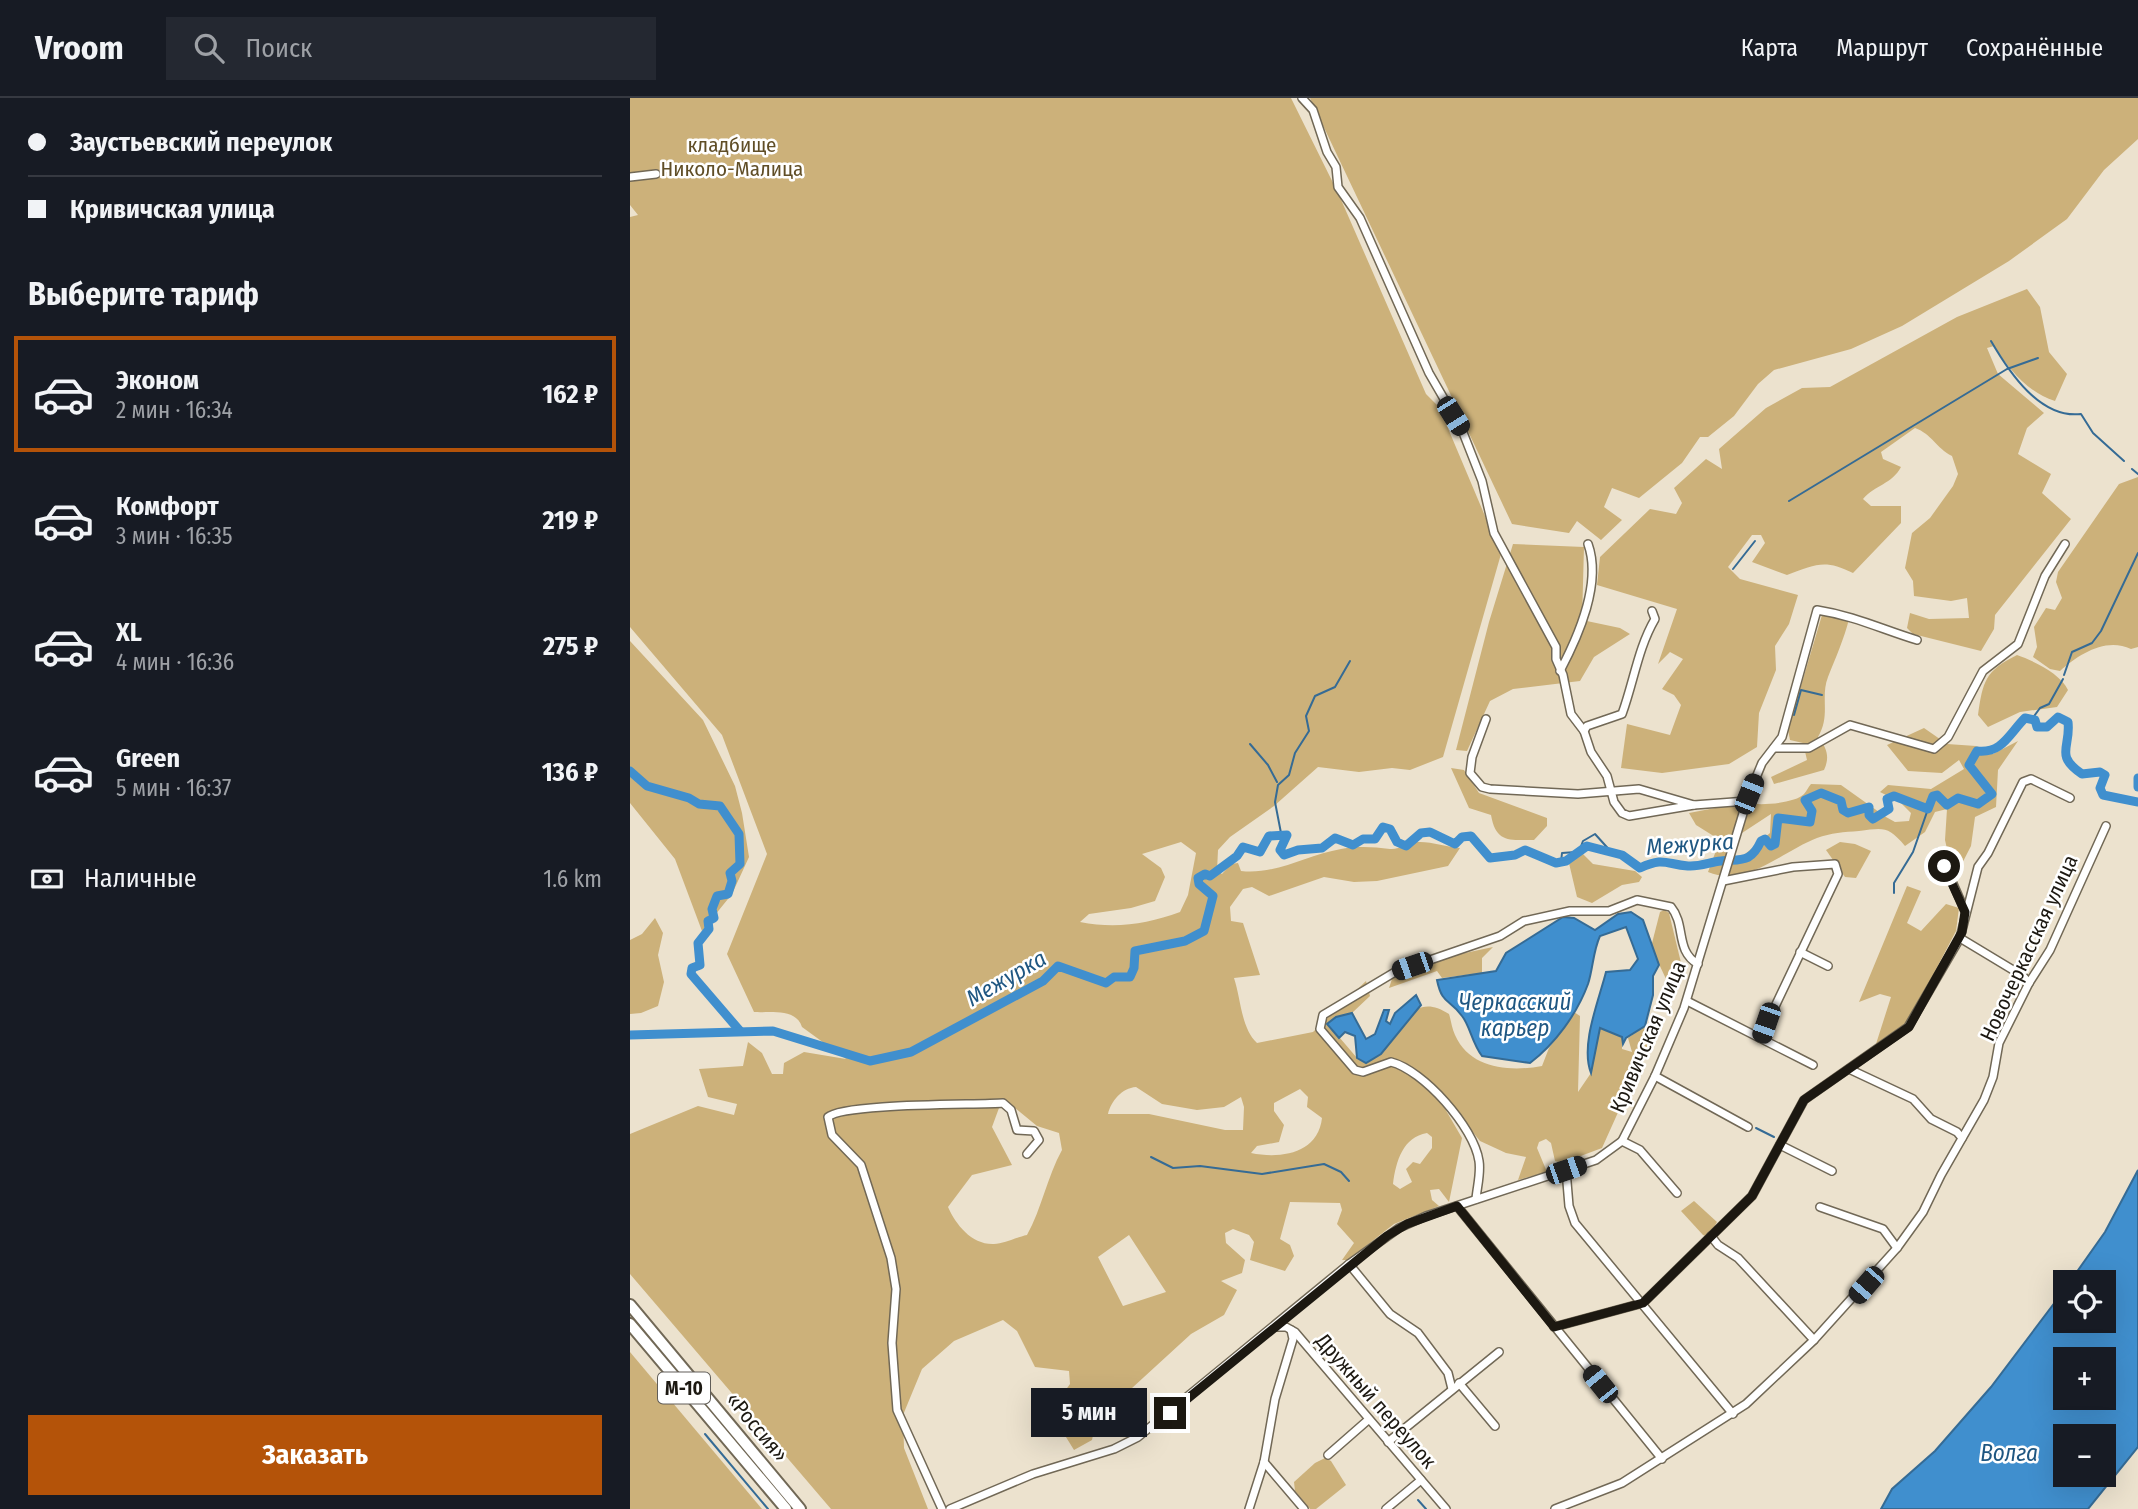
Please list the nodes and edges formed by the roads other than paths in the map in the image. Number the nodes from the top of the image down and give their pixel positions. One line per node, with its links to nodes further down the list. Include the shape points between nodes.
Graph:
1 (1302, 98): 8 (street, via 1313,110 1336,167 1338,187 1360,218 1429,373 1462,430 1482,481 1494,533 1550,635)
2 (656, 174): 3 (street)
3 (630, 177)
4 (1588, 544): 8 (street, via 1592,577 1574,645)
5 (2065, 544): 11 (street, via 2045,576 2018,643 1983,671 1948,737 1934,749 1850,725 1809,748)
6 (1652, 611): 10 (street, via 1655,619 1641,644 1622,713)
7 (1917, 640): 11 (street, Кривичская улица, via 1854,616 1817,610 1782,737)
8 (1560, 671): 10 (street, via 1567,703)
9 (1486, 719): 12 (street, via 1472,757 1473,778 1490,789 1578,794)
10 (1584, 731): 12 (street)
11 (1774, 748): 14 (street, Кривичская улица, via 1762,763)
12 (1611, 791): 15 (street, via 1639,789); 15 (street, via 1629,816)
13 (2070, 798): 19 (street, via 2027,778 1978,867)
14 (1747, 801): 15 (street); 18 (street, Кривичская улица)
15 (1694, 805)
16 (2106, 826): 24 (street, Новочеркасская улица, via 2050,950)
17 (1938, 852): 19 (street)
18 (1723, 881): 21 (street, via 1835,864 1838,874); 22 (street, Кривичская улица)
19 (1965, 912): 20 (street)
20 (1960, 938): 24 (street); 28 (street, via 1909,1027)
21 (1800, 952): 23 (street); 26 (street)
22 (1698, 964): 25 (street, Кривичская улица); 38 (street, via 1685,953 1671,907 1637,900 1609,911 1570,911 1524,921 1500,936 1395,972 1323,1015 1320,1029 1355,1070 1363,1072 1391,1062 1436,1088 1469,1135 1479,1160)
23 (1829, 966)
24 (2029, 983): 31 (street, Новочеркасская улица, via 1999,1043 1984,1100)
25 (1687, 1001): 26 (street); 29 (street, Кривичская улица)
26 (1760, 1038): 27 (street)
27 (1813, 1065)
28 (1849, 1069): 31 (street, via 1913,1099 1931,1119); 33 (street, via 1804,1100)
29 (1655, 1076): 30 (street); 32 (street, Кривичская улица)
30 (1748, 1127)
31 (1962, 1138): 42 (street, Новочеркасская улица, via 1923,1212)
32 (1622, 1141): 35 (street, Кривичская улица, via 1600,1158); 37 (street, via 1640,1150)
33 (1780, 1145): 36 (street); 41 (street, via 1752,1196)
34 (1027, 1154): 64 (street, via 1040,1140 1034,1131 1017,1129 1011,1110 1003,1103 882,1109 828,1118 832,1135 861,1165 891,1258 896,1289 892,1343 897,1410)
35 (1566, 1170): 38 (street, Кривичская улица); 44 (street, via 1572,1217)
36 (1832, 1171)
37 (1677, 1193)
38 (1476, 1199): 39 (street, Кривичская улица)
39 (1457, 1206): 43 (street, Кривичская улица, via 1399,1228); 48 (street)
40 (1820, 1207): 42 (street, via 1883,1229)
41 (1712, 1236): 44 (street); 50 (street)
42 (1896, 1248): 50 (street, Новочеркасская улица)
43 (1349, 1264): 47 (street, Кривичская улица); 53 (street, via 1390,1314 1418,1333 1448,1373)
44 (1643, 1303): 48 (street); 54 (street)
45 (630, 1305): 63 (highway, «Россия» / М-10)
46 (630, 1324): 62 (highway, «Россия» / М-10)
47 (1274, 1327): 49 (street, Дружный переулок); 65 (street, Кривичская улица, via 1134,1440 1033,1474)
48 (1554, 1327): 59 (street)
49 (1291, 1329): 55 (street, Дружный переулок); 60 (street, via 1293,1339 1275,1399)
50 (1814, 1340): 54 (street, Новочеркасская улица)
51 (1499, 1352): 52 (street)
52 (1459, 1383): 53 (street); 56 (street)
53 (1452, 1389): 57 (street)
54 (1733, 1414): 59 (street, Новочеркасская улица)
55 (1368, 1420): 57 (street, Дружный переулок); 58 (street)
56 (1494, 1426)
57 (1388, 1442): 61 (street, Дружный переулок)
58 (1328, 1455)
59 (1662, 1459): 70 (street, Новочеркасская улица, via 1622,1483)
60 (1264, 1462): 66 (street); 67 (street)
61 (1421, 1479): 68 (street); 69 (street, Дружный переулок)
62 (786, 1509)
63 (803, 1509)
64 (942, 1509)
65 (950, 1509)
66 (1249, 1509)
67 (1304, 1509)
68 (1386, 1509)
69 (1446, 1509)
70 (1555, 1509)

